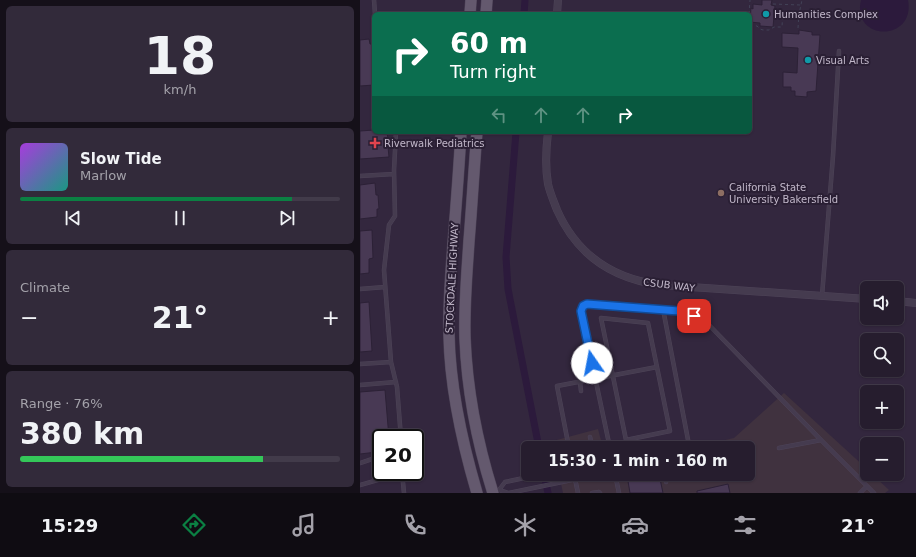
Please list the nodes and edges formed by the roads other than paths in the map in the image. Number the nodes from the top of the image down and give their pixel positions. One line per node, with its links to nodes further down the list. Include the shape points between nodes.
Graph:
1 (374, 0): 5 (lane)
2 (471, 0): 6 (main road)
3 (487, 0): 7 (main road)
4 (558, 0): 8 (street)
5 (375, 12)
6 (470, 12)
7 (486, 12)
8 (557, 12)
9 (839, 51): 18 (lane)
10 (396, 134): 14 (lane)
11 (461, 134): 52 (main road, STOCKDALE HIGHWAY, via 449,298 449,336 456,405 465,452)
12 (477, 134): 50 (main road, STOCKDALE HIGHWAY, via 465,292 465,340 475,425)
13 (548, 134): 18 (street, CSUB WAY, via 548,184 555,205 569,233 589,255 604,266 629,278 661,286)
14 (394, 174): 15 (lane); 16 (lane, via 394,216 389,225)
15 (360, 176)
16 (384, 287): 17 (lane); 23 (lane)
17 (360, 289)
18 (822, 296): 19 (street, CSUB WAY)
19 (860, 299)
20 (904, 301): 21 (street)
21 (916, 302)
22 (663, 309): 27 (lane, via 587,304 583,306 581,311); 34 (lane, via 694,316 710,326); 38 (lane)
23 (391, 362): 24 (lane); 28 (lane)
24 (360, 364)
25 (657, 367): 26 (lane); 26 (lane, via 648,323 601,318); 26 (lane, via 670,431 626,440)
26 (612, 375): 27 (lane)
27 (596, 379): 29 (lane); 37 (lane)
28 (396, 382): 30 (lane); 32 (lane)
29 (580, 382): 31 (lane); 35 (lane, via 557,386)
30 (360, 385)
31 (581, 391)
32 (400, 429)
33 (590, 437): 36 (lane)
34 (821, 440): 39 (lane); 49 (lane)
35 (568, 441)
36 (591, 441)
37 (609, 441)
38 (688, 441)
39 (780, 448)
40 (372, 459): 41 (lane)
41 (360, 463)
42 (521, 479): 50 (lane, via 505,482)
43 (375, 481): 48 (lane)
44 (403, 481): 51 (lane)
45 (565, 481): 53 (lane)
46 (575, 481): 54 (lane)
47 (616, 481): 57 (lane)
48 (360, 486)
49 (867, 486): 58 (lane); 59 (lane)
50 (493, 492): 53 (lane)
51 (404, 493)
52 (477, 493)
53 (508, 493)
54 (578, 493)
55 (592, 493): 56 (lane)
56 (600, 493)
57 (618, 493)
58 (860, 493)
59 (874, 493)

